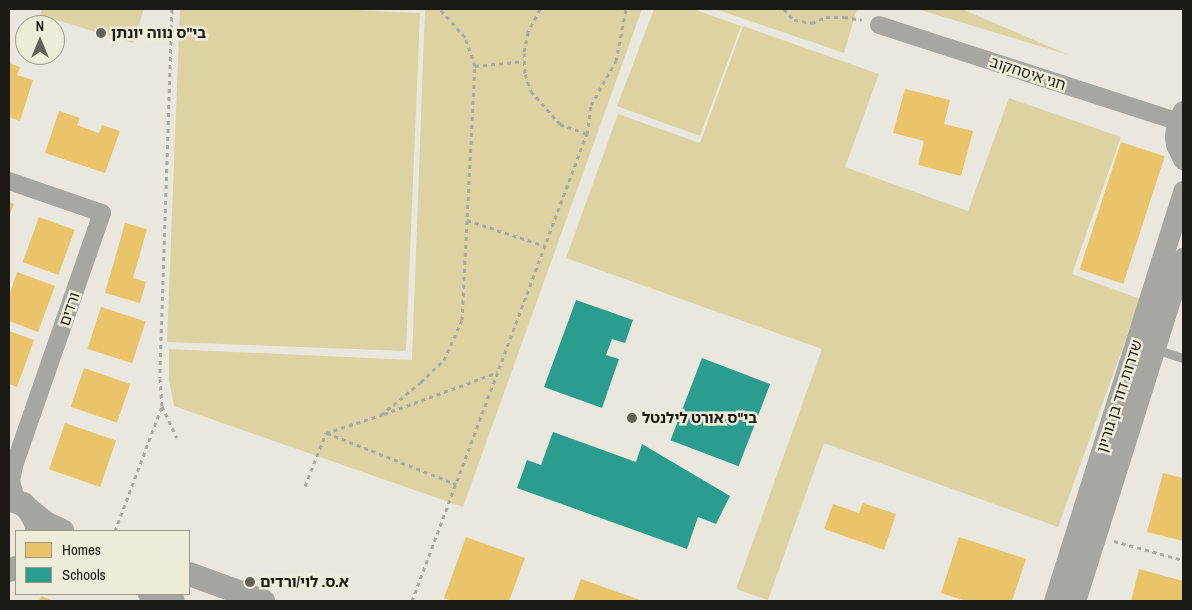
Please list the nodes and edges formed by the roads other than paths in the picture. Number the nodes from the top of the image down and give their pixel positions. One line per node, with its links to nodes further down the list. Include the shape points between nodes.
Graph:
1 (879, 24): 2 (street, חגי איסחקוב)
2 (1180, 116): 3 (street, via 1175,128 1176,144)
3 (1183, 159)
4 (9, 181): 9 (street, ורדים, via 102,213 14,466 11,481)
5 (1183, 191): 7 (street, שדרות דוד בן גוריון)
6 (1183, 258): 7 (street, שדרות דוד בן גוריון)
7 (1145, 347): 8 (lane); 15 (street, שדרות דוד בן גוריון); 16 (street, שדרות דוד בן גוריון, via 1096,536)
8 (1183, 358)
9 (23, 510): 10 (main road)
10 (60, 530)
11 (190, 574): 14 (main road)
12 (153, 595): 13 (main road)
13 (173, 601)
14 (263, 601)
15 (1054, 601)
16 (1075, 601)

